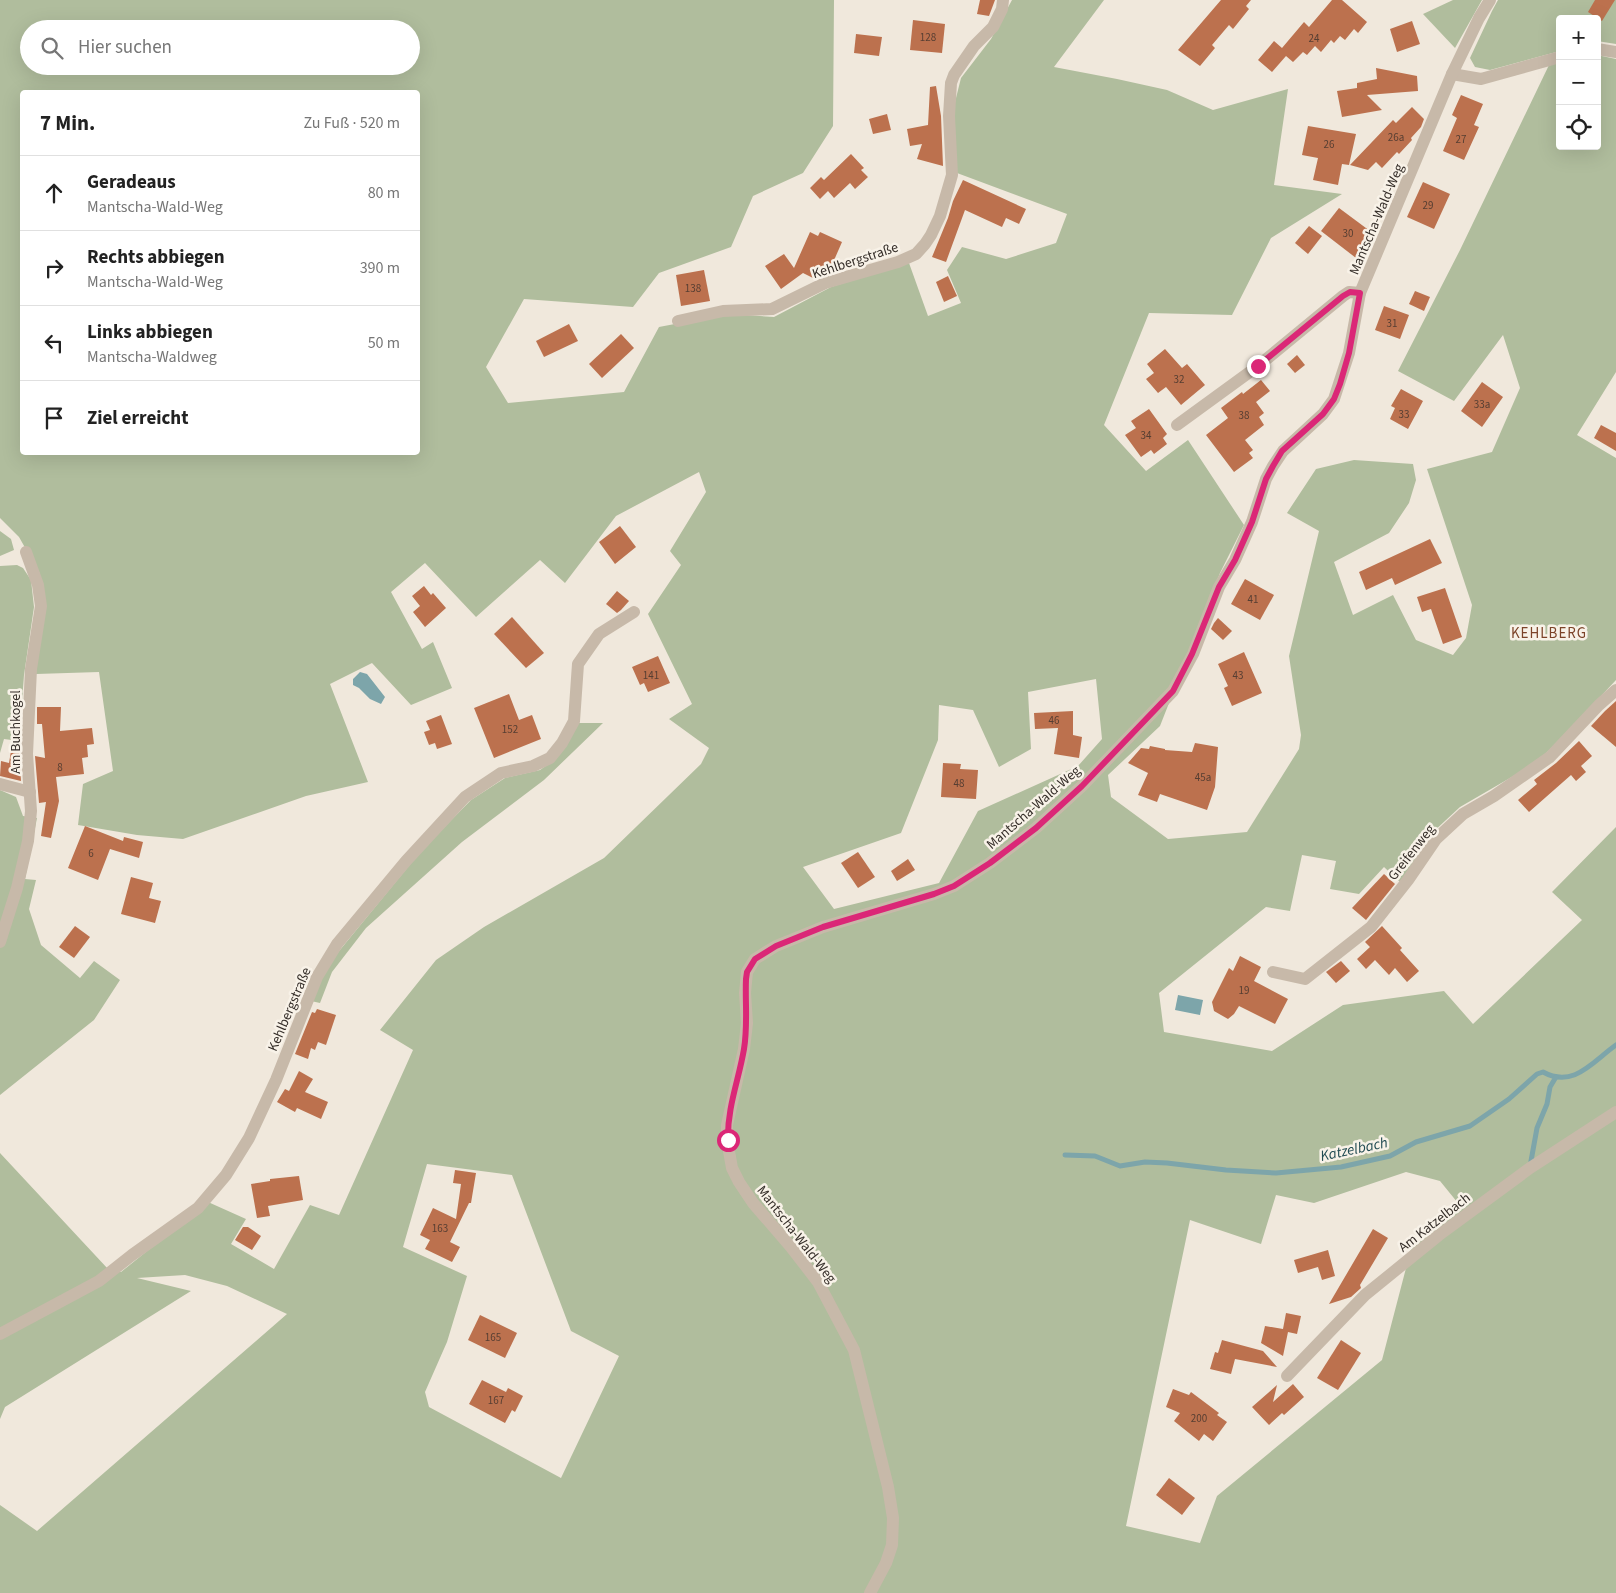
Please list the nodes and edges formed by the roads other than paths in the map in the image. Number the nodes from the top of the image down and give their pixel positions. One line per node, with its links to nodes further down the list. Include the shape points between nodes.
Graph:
1 (1003, 0): 8 (street, Kehlbergstraße, via 993,27 974,46 951,83 951,183 931,235 916,254 825,283 772,309 723,311)
2 (1490, 0): 6 (street, Mantscha-Wald-Weg)
3 (1601, 50): 4 (street)
4 (1616, 52)
5 (1556, 58): 6 (street, via 1481,79)
6 (1452, 74): 7 (street, Mantscha-Wald-Weg)
7 (1360, 293): 9 (street, via 1350,292 1343,296 1258,366); 20 (street, Mantscha-Wald-Weg, via 1349,353 1334,399 1323,414 1282,451 1273,466 1252,522 1173,691 1082,786 1036,828 990,863 954,886 934,894 823,927 776,946 755,959 747,972 744,1049 727,1125 732,1168 752,1203 818,1282 854,1350 894,1518 892,1545)
8 (678, 321)
9 (1177, 425)
10 (26, 552): 14 (street, Am Buchkogel, via 38,585 40,606 31,669 27,754)
11 (634, 612): 18 (street, Kehlbergstraße, via 599,634 578,664 574,721 550,758 533,766 501,773 465,797 337,944 317,977 276,1080 248,1138 226,1175 198,1208 99,1281)
12 (1616, 690): 16 (street, Greifenweg, via 1550,757 1463,814 1436,839 1371,927 1304,979)
13 (0, 784): 14 (street)
14 (30, 792): 15 (street, Am Buchkogel, via 28,841 18,888)
15 (0, 942)
16 (1273, 972)
17 (1616, 1112): 19 (street, Am Katzelbach, via 1530,1168 1439,1235 1365,1295)
18 (0, 1334)
19 (1287, 1376)
20 (870, 1593)

